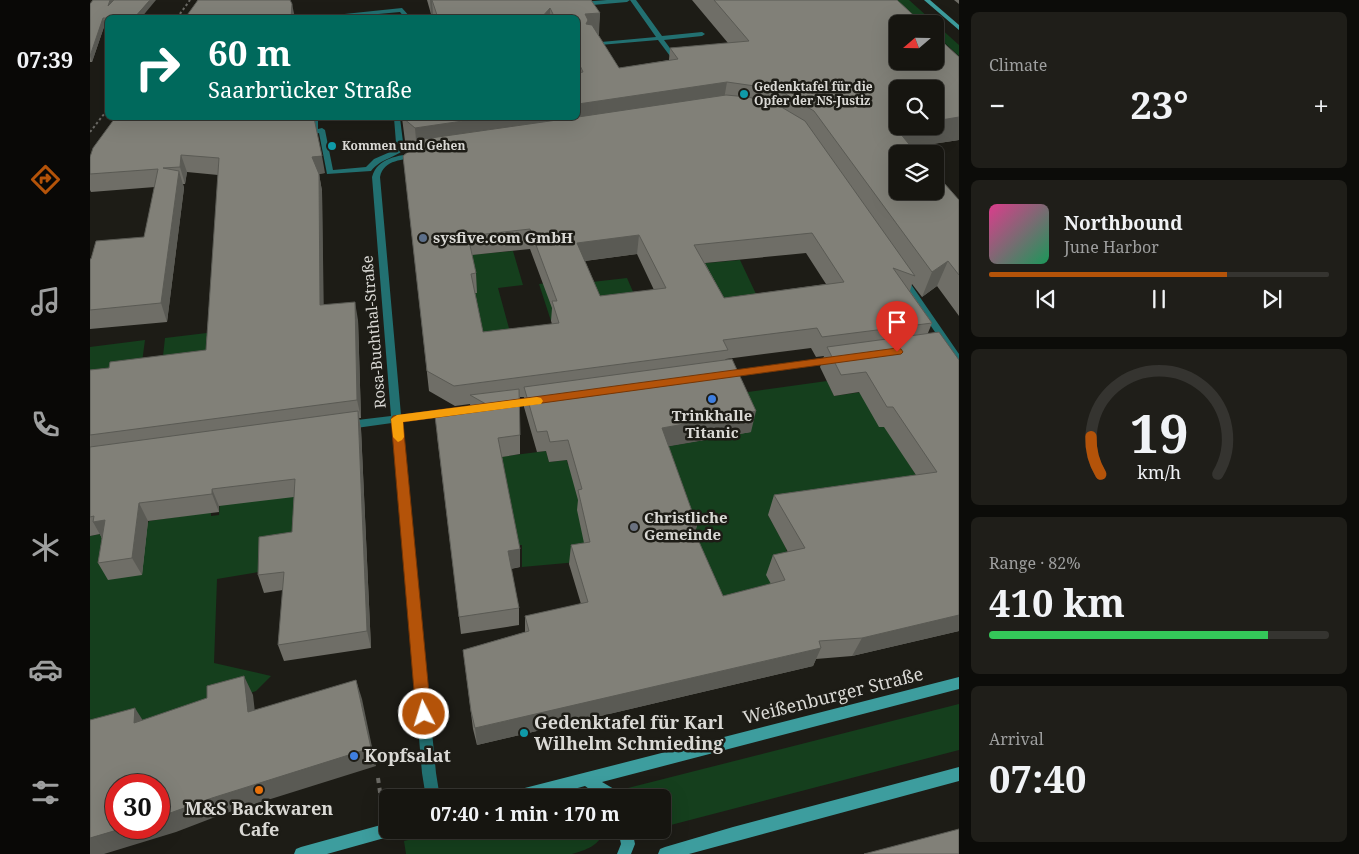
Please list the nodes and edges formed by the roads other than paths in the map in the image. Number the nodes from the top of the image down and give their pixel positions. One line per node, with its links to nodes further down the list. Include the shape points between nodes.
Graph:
1 (627, 0): 4 (street)
2 (633, 0): 9 (street)
3 (927, 0): 7 (main road)
4 (569, 5)
5 (344, 15): 6 (street, via 402,10)
6 (406, 15)
7 (959, 28)
8 (702, 34): 9 (street)
9 (660, 38): 10 (street); 11 (street)
10 (589, 45)
11 (672, 55)
12 (315, 120): 13 (street, via 315,132 322,130 330,172 368,169 374,160 398,153 404,146 400,143)
13 (397, 120)
14 (420, 155): 22 (street, Rosa-Buchthal-Straße, via 382,164 376,177)
15 (895, 268): 17 (street)
16 (959, 343): 17 (street)
17 (943, 346): 19 (street)
18 (847, 359): 20 (street)
19 (959, 361)
20 (718, 376)
21 (491, 407): 22 (street)
22 (397, 419): 23 (street); 27 (street, Rosa-Buchthal-Straße)
23 (337, 427)
24 (959, 683): 26 (main road, Weißenburger Straße)
25 (959, 774): 34 (main road)
26 (586, 779): 28 (main road, Weißenburger Straße); 29 (main road)
27 (432, 789)
28 (548, 789)
29 (601, 789)
30 (379, 832): 32 (main road)
31 (627, 839): 33 (main road)
32 (301, 854)
33 (624, 854)
34 (665, 854)

